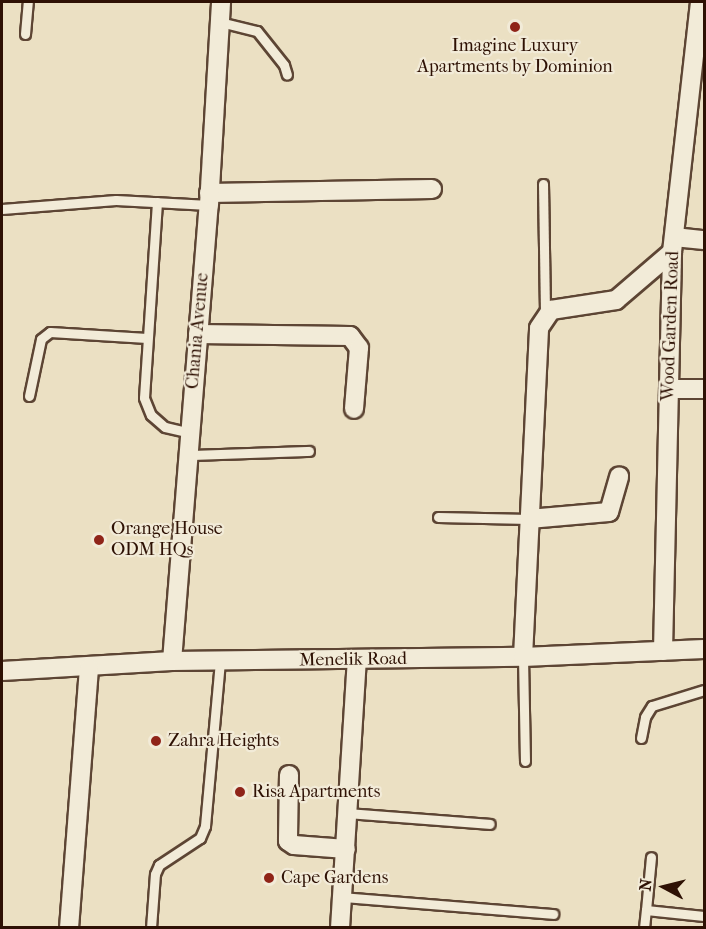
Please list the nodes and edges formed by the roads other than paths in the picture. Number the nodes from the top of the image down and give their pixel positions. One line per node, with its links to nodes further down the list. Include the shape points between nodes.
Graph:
1 (28, 2): 5 (lane)
2 (221, 2): 4 (street, Chania Avenue)
3 (700, 2): 13 (street, Wood Garden Road)
4 (220, 22): 6 (lane, via 257,31 284,65); 9 (street, Chania Avenue)
5 (26, 34)
6 (287, 75)
7 (543, 184): 14 (lane)
8 (432, 189): 9 (street)
9 (209, 199): 10 (lane); 15 (street, Chania Avenue)
10 (157, 202): 11 (lane, via 93,201); 16 (lane)
11 (2, 209)
12 (705, 240): 13 (street)
13 (673, 244): 14 (street, via 616,300 551,310); 17 (street, Wood Garden Road)
14 (545, 315): 26 (street, via 535,366)
15 (198, 334): 20 (street, via 350,336 359,348); 21 (street, Chania Avenue)
16 (147, 338): 19 (lane, via 50,332 41,339); 21 (lane, via 144,398 151,415 165,427)
17 (669, 389): 18 (street); 28 (street, Wood Garden Road)
18 (705, 389)
19 (29, 396)
20 (354, 409)
21 (190, 433): 23 (street, Chania Avenue)
22 (309, 451): 23 (lane)
23 (189, 455): 31 (street, Chania Avenue)
24 (619, 476): 26 (street, via 609,512)
25 (438, 517): 26 (lane)
26 (529, 519): 29 (street)
27 (705, 649): 28 (street, Menelik Road)
28 (663, 651): 29 (street, Menelik Road)
29 (523, 657): 30 (street, Menelik Road); 37 (lane)
30 (357, 660): 32 (street, Menelik Road); 39 (street)
31 (172, 661): 32 (street, Menelik Road); 33 (street, Menelik Road)
32 (220, 662): 48 (lane, via 205,826 200,838 159,865)
33 (89, 668): 34 (street, Menelik Road); 47 (street)
34 (2, 670)
35 (705, 690): 36 (lane, via 652,706 645,717)
36 (641, 738)
37 (525, 761)
38 (289, 775): 41 (street, via 288,841 294,845)
39 (348, 813): 40 (lane); 41 (street)
40 (490, 824)
41 (346, 849): 43 (street)
42 (651, 857): 44 (lane)
43 (342, 897): 45 (lane); 49 (street)
44 (646, 910): 46 (lane); 50 (lane)
45 (553, 914)
46 (705, 916)
47 (69, 927)
48 (151, 927)
49 (340, 927)
50 (645, 927)

